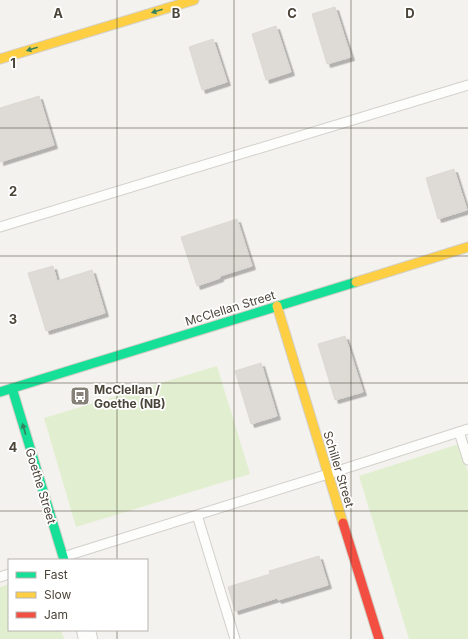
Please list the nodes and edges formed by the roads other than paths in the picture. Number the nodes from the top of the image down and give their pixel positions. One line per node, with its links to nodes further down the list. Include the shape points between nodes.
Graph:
1 (194, 0): 2 (street, one-way to 2)
2 (0, 59)
3 (468, 85): 4 (lane)
4 (0, 227)
5 (468, 247): 6 (street, McClellan Street)
6 (276, 306): 7 (street, McClellan Street); 11 (street, Schiller Street)
7 (12, 388): 8 (street, McClellan Street); 13 (street, Goethe Street, one-way to 7)
8 (0, 392)
9 (464, 431): 10 (lane); 11 (lane)
10 (468, 460)
11 (328, 474): 12 (lane); 15 (street, Schiller Street)
12 (197, 516): 13 (lane); 14 (lane)
13 (61, 559)
14 (235, 639)
15 (380, 639)

